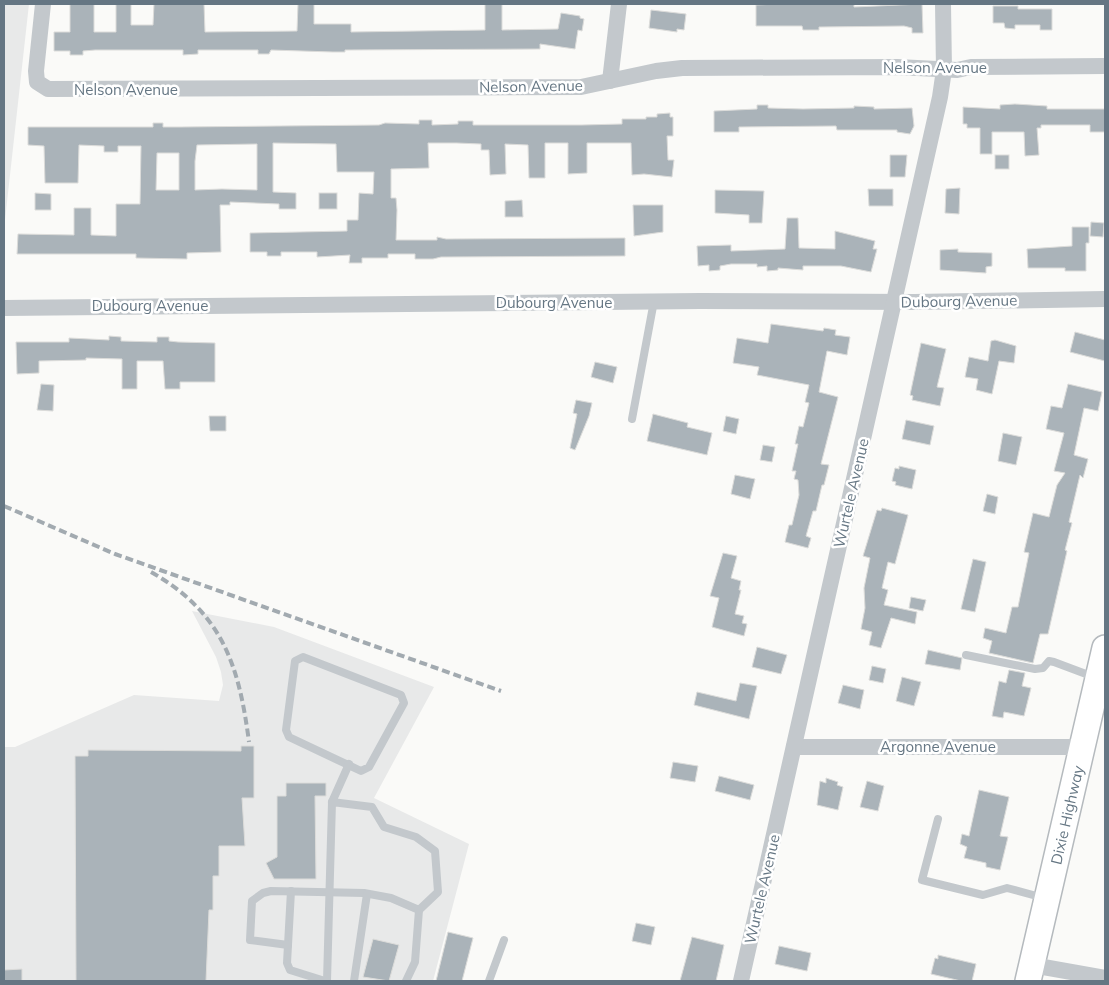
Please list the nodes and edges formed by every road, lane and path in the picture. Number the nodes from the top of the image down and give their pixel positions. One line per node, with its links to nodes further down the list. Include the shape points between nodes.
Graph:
1 (43, 4): 6 (street, Nelson Avenue, via 36,71 37,82 48,89 581,87)
2 (618, 4): 6 (street)
3 (943, 4): 5 (street, Wurtele Avenue)
4 (1105, 66): 5 (street, Nelson Avenue)
5 (944, 70): 6 (street, Nelson Avenue, via 897,67 682,68); 9 (street, Wurtele Avenue)
6 (610, 81)
7 (1105, 299): 9 (street, Dubourg Avenue)
8 (654, 301): 9 (street, Dubourg Avenue); 10 (street, Dubourg Avenue); 11 (lane)
9 (894, 302): 15 (street, Wurtele Avenue)
10 (4, 308)
11 (632, 419)
12 (1105, 648): 14 (main road, Dixie Highway)
13 (966, 655): 14 (lane, via 1039,670 1050,661)
14 (1098, 678): 16 (main road, Dixie Highway)
15 (794, 747): 16 (street, Argonne Avenue); 33 (street, Wurtele Avenue)
16 (1083, 747): 23 (main road, Dixie Highway)
17 (349, 764): 17 (lane, via 362,771 369,767 404,703 401,695 303,657 296,661 286,730 289,737); 18 (lane)
18 (332, 802): 21 (lane); 24 (lane, via 372,807 384,827 416,837 435,851 438,892)
19 (938, 819): 23 (lane, via 922,880 984,895 1006,888)
20 (291, 891): 21 (lane); 26 (lane); 26 (lane, via 271,891 258,896 252,901 250,923 250,940)
21 (330, 892): 22 (lane); 29 (lane)
22 (368, 894): 24 (lane, via 391,898); 30 (lane)
23 (1048, 899): 27 (main road, Dixie Highway)
24 (419, 910): 31 (lane, via 415,962)
25 (504, 940): 32 (lane)
26 (288, 945): 29 (lane, via 290,970)
27 (1030, 973): 28 (street)
28 (1105, 978)
29 (326, 981)
30 (354, 981)
31 (406, 981)
32 (489, 981)
33 (741, 981)

